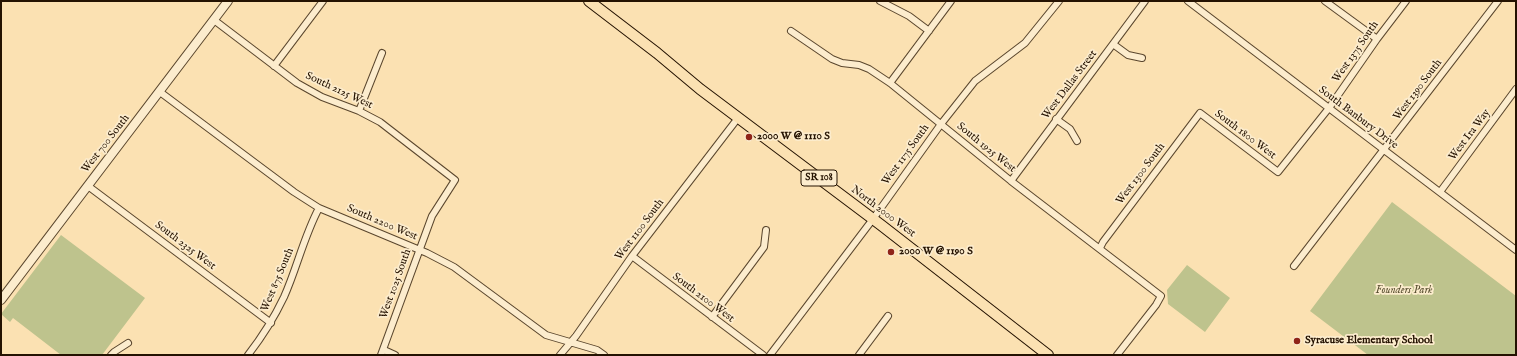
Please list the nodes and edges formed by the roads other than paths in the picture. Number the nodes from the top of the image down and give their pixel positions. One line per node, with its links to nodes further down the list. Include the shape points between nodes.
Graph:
1 (228, 1): 12 (street, West 700 South)
2 (323, 1): 19 (street)
3 (589, 1): 26 (main road, North 2000 West / SR 108)
4 (880, 1): 14 (street, via 909,16)
5 (951, 1): 14 (street)
6 (1059, 1): 28 (street, West 1175 South, via 1025,43 975,81)
7 (1145, 1): 16 (street, West Dallas Street)
8 (1188, 1): 23 (street, South Banbury Drive)
9 (1325, 1): 15 (street)
10 (1406, 1): 15 (street, West 1375 South)
11 (1498, 1): 30 (street, West 1390 South)
12 (214, 20): 19 (street, South 2125 West); 22 (street, West 700 South)
13 (791, 31): 20 (street, South 1925 West, via 832,59 869,69)
14 (929, 31): 20 (street)
15 (1377, 39): 23 (street, West 1375 South)
16 (1113, 44): 18 (street, via 1128,55); 27 (street, West Dallas Street)
17 (382, 53): 24 (street)
18 (1142, 58)
19 (274, 66): 24 (street, South 2125 West, via 322,97)
20 (890, 84): 28 (street, South 1925 West)
21 (1516, 89): 35 (street, West Ira Way)
22 (160, 92): 34 (street, West 700 South); 36 (street, South 2200 West)
23 (1329, 108): 30 (street, South Banbury Drive); 31 (street, West 1375 South)
24 (359, 111): 32 (street, South 2125 West, via 380,122)
25 (1200, 113): 31 (street, South 1800 West); 39 (street, West 1300 South)
26 (738, 118): 37 (main road, North 2000 West / SR 108); 42 (street, West 1100 South)
27 (1056, 119): 29 (street, via 1070,129); 33 (street, West Dallas Street)
28 (942, 124): 33 (street, South 1925 West); 37 (street, West 1175 South)
29 (1077, 141)
30 (1384, 150): 35 (street, South Banbury Drive); 43 (street, West 1390 South)
31 (1278, 172)
32 (455, 180): 40 (street, West 1025 South, via 432,216)
33 (1011, 181): 39 (street, South 1925 West)
34 (88, 186): 44 (street, West 700 South); 47 (street, South 2325 West)
35 (1440, 192): 41 (street, South Banbury Drive)
36 (319, 208): 40 (street, South 2200 West); 47 (street, West 875 South)
37 (873, 219): 57 (street, West 1175 South); 59 (main road, North 2000 West / SR 108)
38 (766, 230): 46 (street, via 764,247)
39 (1100, 248): 60 (street, South 1925 West, via 1161,296)
40 (419, 250): 48 (street, South 2200 West, via 454,267 546,335); 50 (street, West 1025 South)
41 (1516, 250)
42 (632, 256): 46 (street, South 2100 West); 48 (street, West 1100 South)
43 (1294, 266)
44 (1, 300)
45 (888, 316): 58 (street)
46 (712, 317): 56 (street, South 2100 West)
47 (271, 322): 52 (street, West 875 South)
48 (570, 343): 54 (street, West 1100 South); 55 (street, South 2200 West, via 597,350)
49 (128, 344): 51 (street)
50 (382, 352): 53 (street)
51 (111, 355)
52 (248, 355)
53 (395, 355)
54 (560, 355)
55 (604, 355)
56 (763, 355)
57 (770, 355)
58 (859, 355)
59 (1048, 355)
60 (1117, 355)

